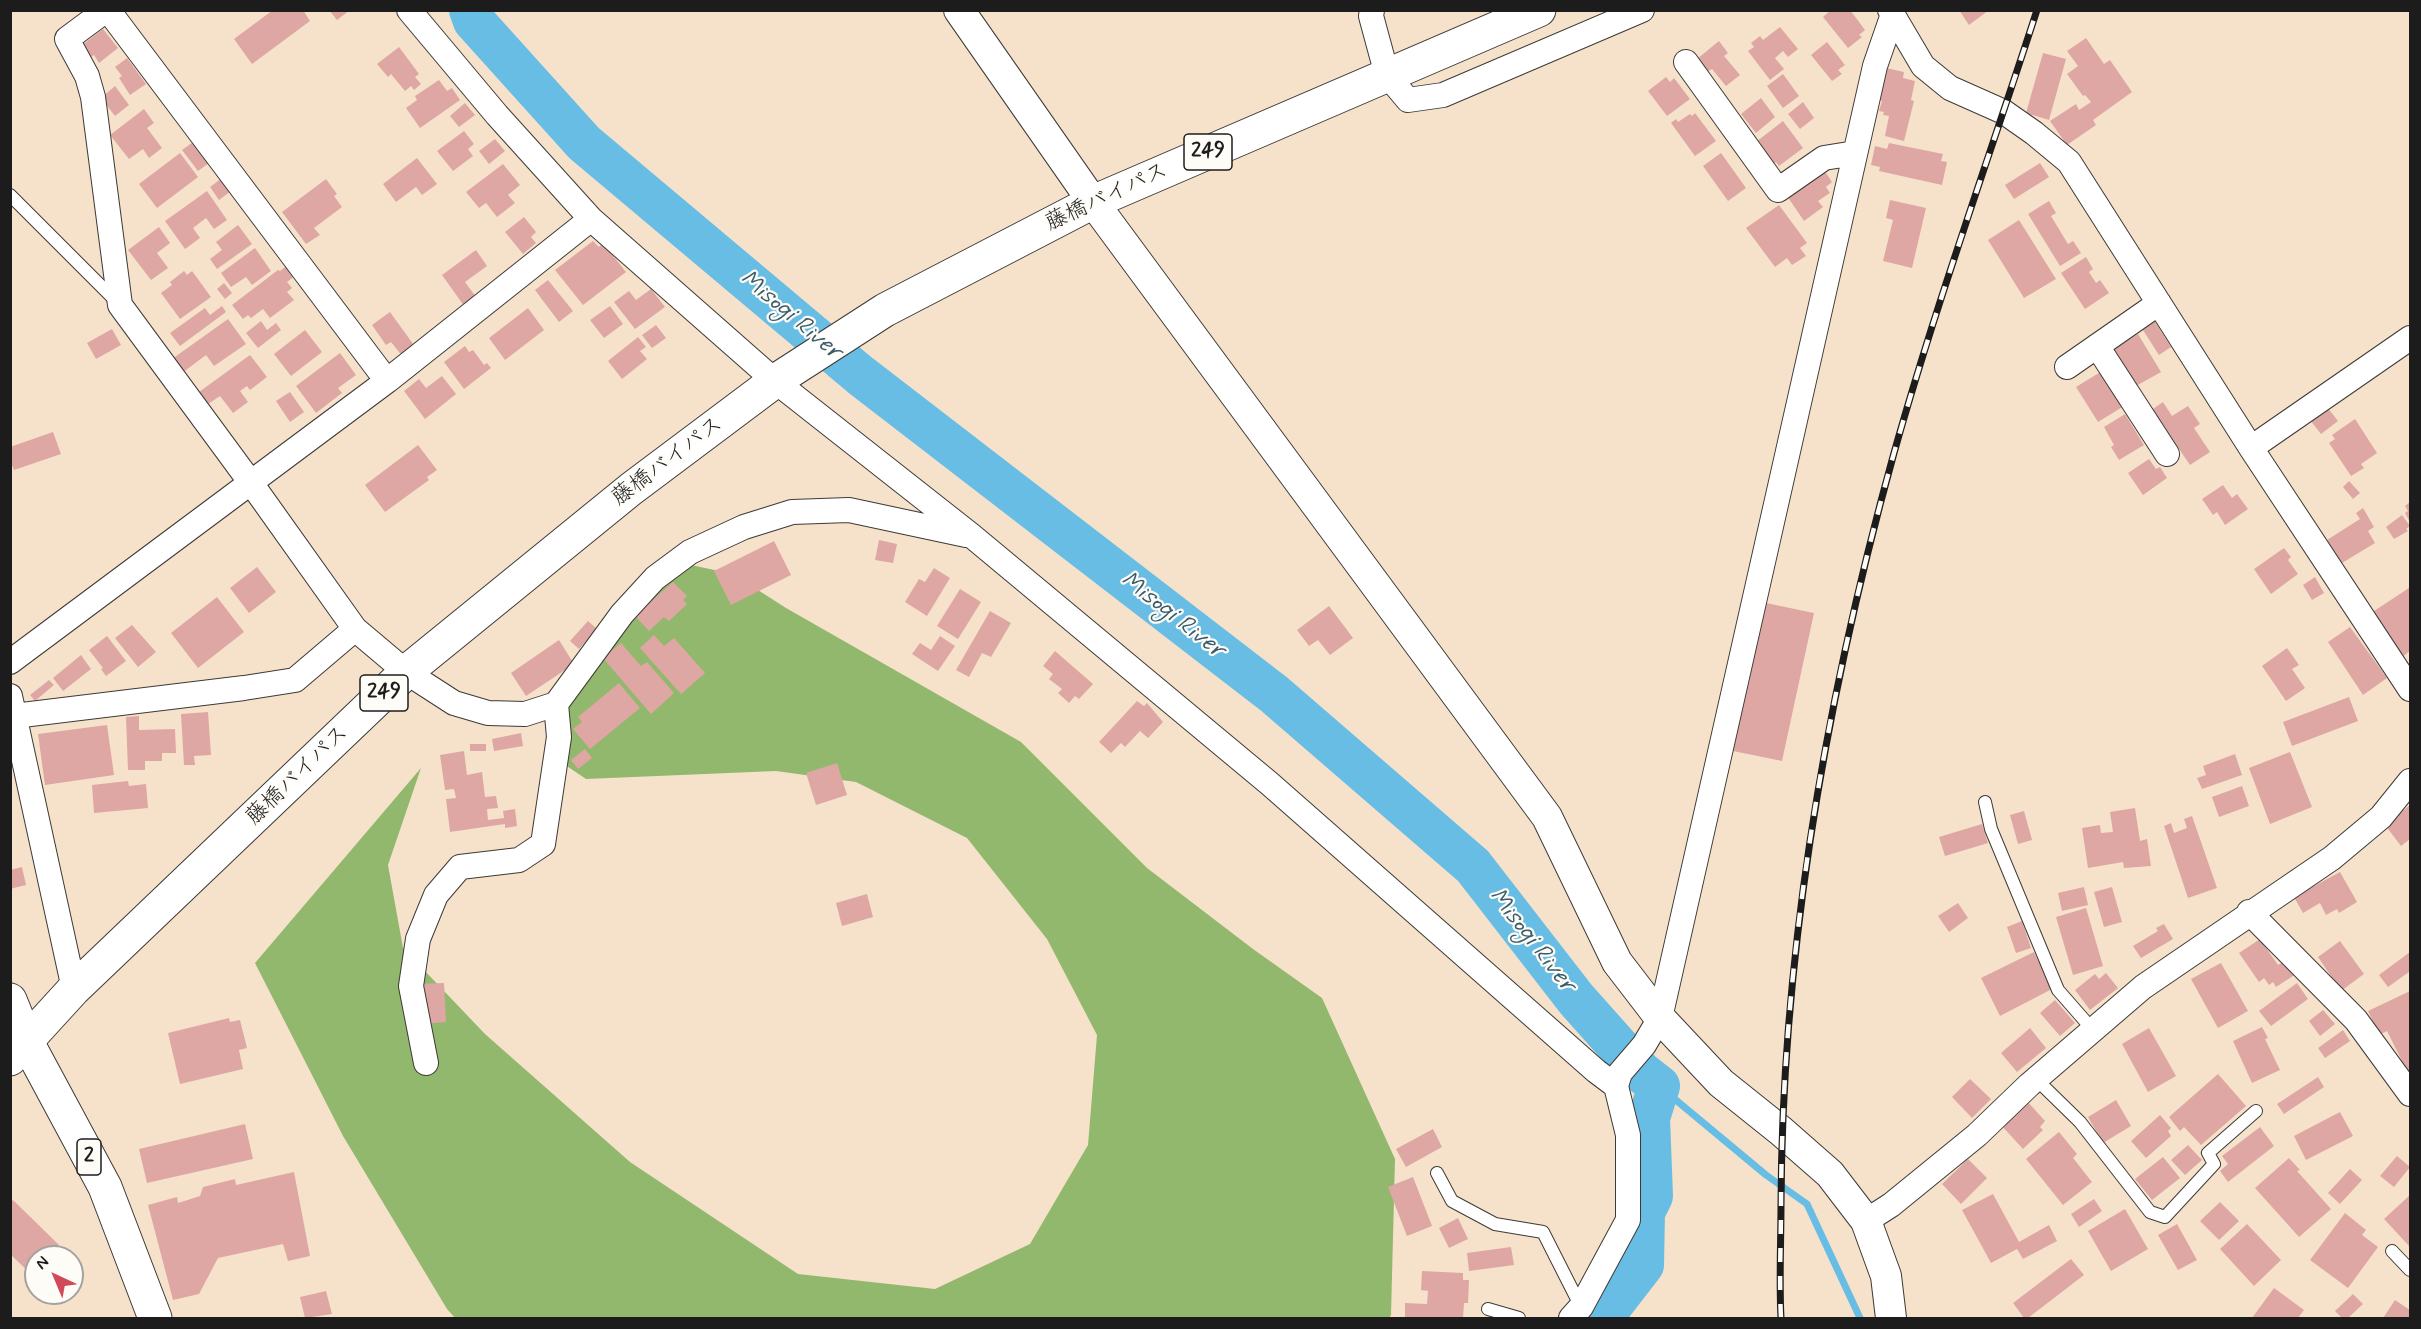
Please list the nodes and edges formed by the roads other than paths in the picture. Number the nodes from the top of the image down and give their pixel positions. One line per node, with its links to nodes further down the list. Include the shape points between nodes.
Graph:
1 (107, 10): 15 (street, via 67,39 87,76 93,97); 20 (street)
2 (409, 10): 13 (street, via 497,116)
3 (959, 10): 12 (street)
4 (1372, 10): 9 (street)
5 (1539, 10): 9 (main road, 藤橋バイパス / 249)
6 (1642, 10): 9 (street, via 1443,95 1408,100)
7 (1891, 14): 10 (street); 14 (street, via 1923,66 1950,88 2004,112 2069,162)
8 (1686, 62): 10 (street, via 1778,190 1824,158)
9 (1387, 75): 12 (main road, 藤橋バイパス / 249)
10 (1855, 153): 37 (street)
11 (10, 195): 15 (lane)
12 (1093, 202): 19 (main road, 藤橋バイパス / 249, via 885,310); 37 (street, via 1547,817 1617,962)
13 (591, 219): 19 (street); 20 (street)
14 (2158, 303): 17 (street); 21 (street)
15 (120, 305): 23 (street)
16 (2410, 338): 21 (street)
17 (2097, 346): 18 (street); 22 (street)
18 (2067, 367)
19 (782, 377): 24 (street); 27 (main road, 藤橋バイパス / 249, via 631,489)
20 (387, 381): 23 (street)
21 (2251, 448): 28 (street)
22 (2167, 454)
23 (251, 483): 25 (street); 26 (street)
24 (972, 536): 29 (street, via 849,510 792,512 744,527 690,552 655,578 622,614); 41 (street, via 1270,784 1596,1071)
25 (355, 629): 27 (street); 30 (street, via 295,680 232,690)
26 (10, 662)
27 (406, 672): 29 (street, via 454,703 488,713 525,714); 35 (main road, 藤橋バイパス / 249)
28 (2410, 689)
29 (556, 704): 40 (street, via 559,737 543,844 519,860 460,867 436,895 418,939 411,986)
30 (12, 706): 31 (street)
31 (20, 778): 35 (street)
32 (2410, 781): 34 (street, via 2381,817 2332,858)
33 (1985, 802): 38 (lane, via 1991,829 2058,990)
34 (2249, 912): 38 (street, via 2142,987); 43 (street, via 2355,1020)
35 (74, 989): 39 (main road, 藤橋バイパス / 249)
36 (10, 1000): 39 (main road, 2)
37 (1659, 1018): 41 (street); 46 (street, via 1721,1083 1830,1174)
38 (2093, 1030): 42 (street)
39 (19, 1050): 51 (main road, 2, via 105,1187)
40 (426, 1064)
41 (1618, 1080): 50 (street, via 1628,1135 1628,1220)
42 (2037, 1080): 44 (lane, via 2080,1122 2150,1212 2165,1217 2214,1164 2208,1153); 46 (street, via 1977,1135)
43 (2410, 1094)
44 (2256, 1111)
45 (1437, 1173): 50 (lane, via 1452,1202 1495,1224 1543,1232)
46 (1866, 1221): 53 (street, via 1886,1276)
47 (2392, 1251): 48 (lane)
48 (2410, 1270)
49 (1488, 1309): 52 (lane)
50 (1576, 1313)
51 (155, 1318)
52 (1519, 1318)
53 (1891, 1318)

